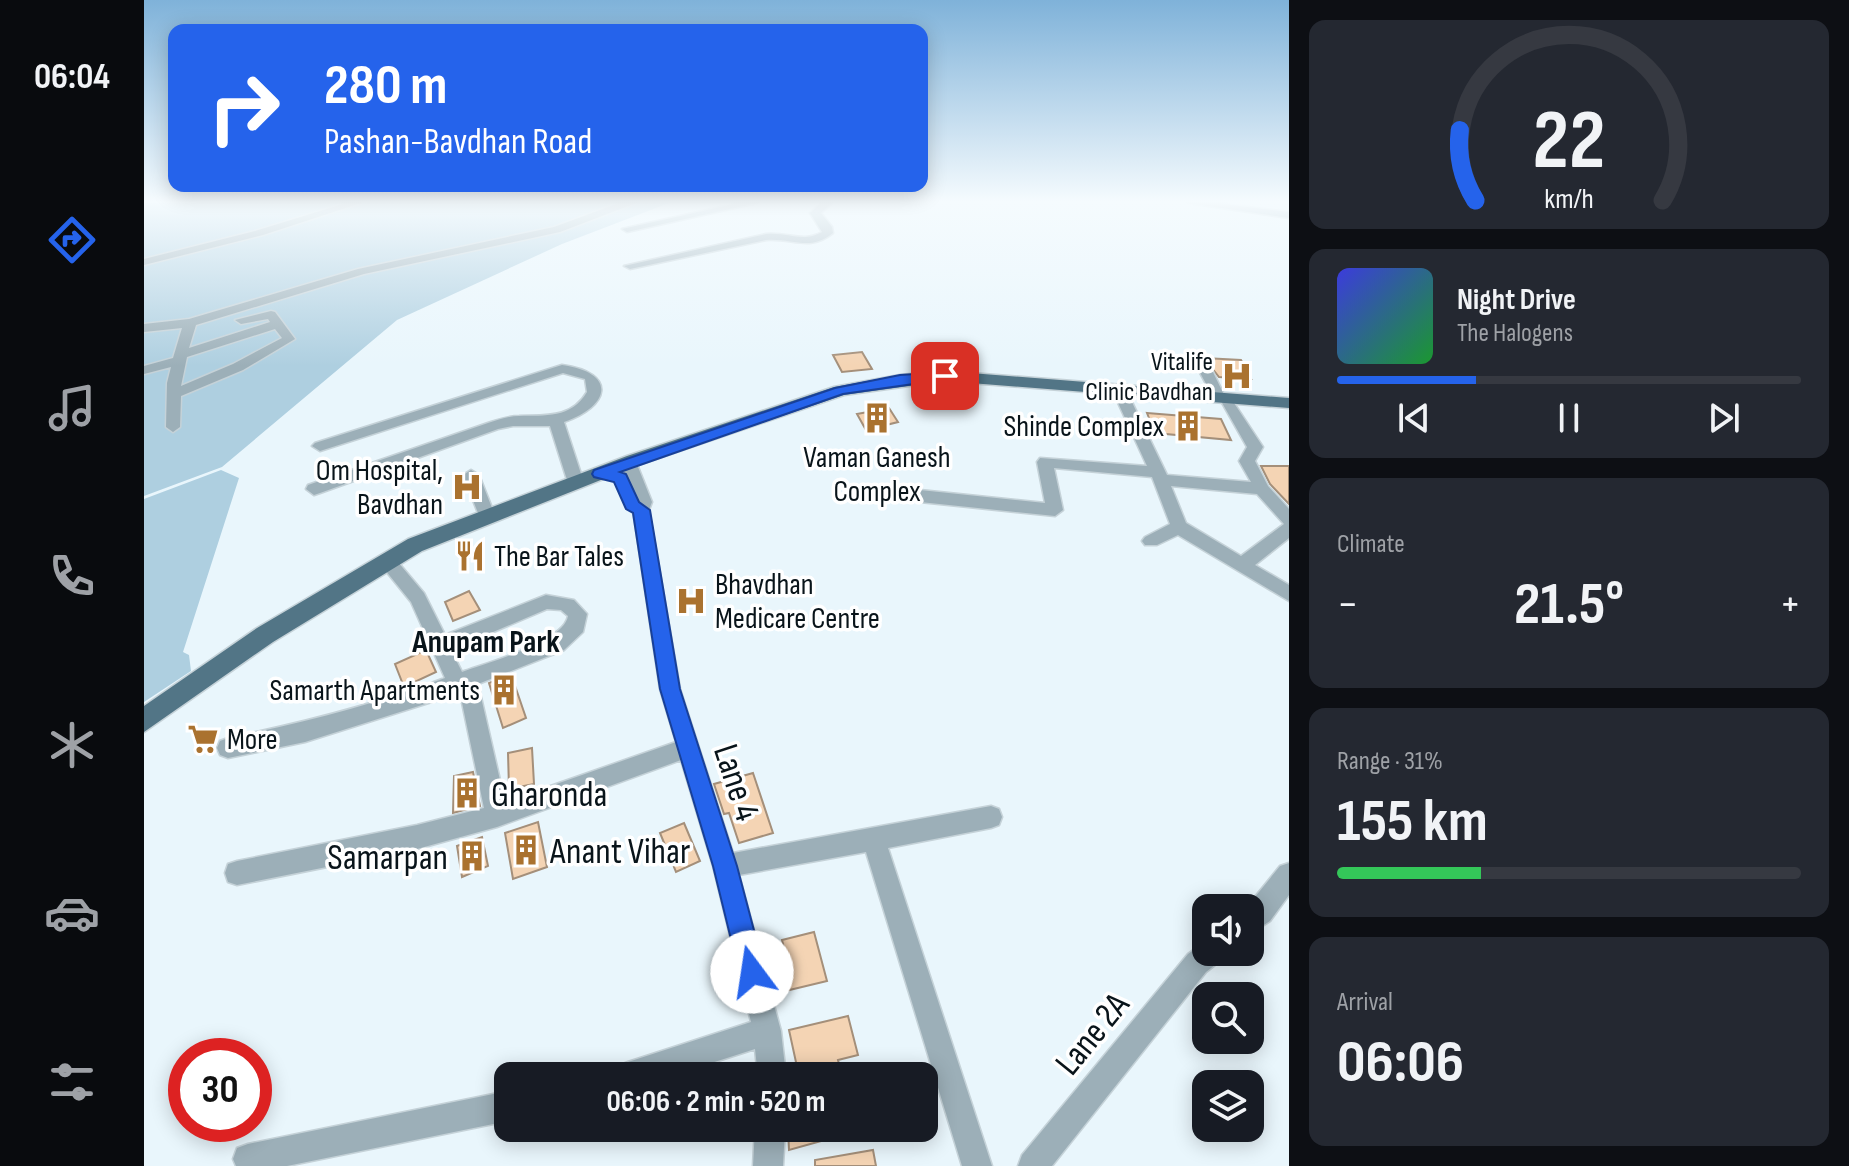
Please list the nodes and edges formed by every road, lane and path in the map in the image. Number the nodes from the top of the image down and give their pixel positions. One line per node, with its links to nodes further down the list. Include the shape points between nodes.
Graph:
1 (421, 257): 6 (street, via 362,271)
2 (670, 257): 3 (street)
3 (630, 266)
4 (278, 324): 6 (street, via 271,315 260,314); 7 (street); 11 (street, via 289,338 285,343)
5 (144, 328): 6 (street)
6 (188, 330): 7 (street)
7 (180, 358): 8 (street); 11 (street)
8 (144, 370)
9 (1206, 371): 13 (street)
10 (1084, 387): 12 (main road); 13 (main road); 18 (main road, via 945,376 900,380 840,391)
11 (174, 394): 16 (street)
12 (1121, 394): 13 (main road); 21 (street)
13 (1224, 400): 14 (main road); 24 (street, via 1255,447 1247,461)
14 (1289, 406)
15 (556, 420): 17 (street, via 594,395 594,377 562,369); 22 (street); 23 (street, via 506,422)
16 (173, 427)
17 (320, 446)
18 (628, 462): 19 (main road); 26 (street, Lane 4, via 644,502)
19 (600, 474): 22 (main road); 26 (street, Lane 4, via 621,478 632,505)
20 (471, 475): 27 (street)
21 (1159, 476): 24 (street); 25 (street, via 1045,462 1055,510); 29 (street)
22 (576, 483): 27 (main road)
23 (314, 489)
24 (1262, 489): 28 (street)
25 (920, 496)
26 (641, 510): 39 (street, Lane 4, via 670,689)
27 (488, 518): 32 (main road)
28 (1289, 520)
29 (1179, 527): 31 (street); 33 (street)
30 (1289, 529): 33 (street)
31 (1151, 541)
32 (386, 560): 35 (street, via 418,598); 37 (main road, via 265,635)
33 (1241, 566): 34 (street)
34 (1289, 594)
35 (442, 645): 36 (street); 36 (street, via 546,602 559,602 578,614 576,627 557,644)
36 (463, 683): 38 (street, via 382,711); 40 (street)
37 (144, 720)
38 (228, 748)
39 (687, 748): 40 (street); 43 (street, Lane 4)
40 (497, 816): 44 (street)
41 (991, 817): 42 (street)
42 (873, 838): 43 (street); 55 (street)
43 (725, 866): 48 (street, Lane 4)
44 (237, 873)
45 (1289, 875): 46 (street)
46 (1264, 908)
47 (1197, 966): 56 (street, Lane 2A)
48 (767, 1031): 49 (street); 50 (street, Lane 4)
49 (671, 1062)
50 (770, 1062)
51 (494, 1109): 53 (street)
52 (769, 1142): 54 (street)
53 (248, 1159)
54 (768, 1166)
55 (977, 1166)
56 (1033, 1166)

